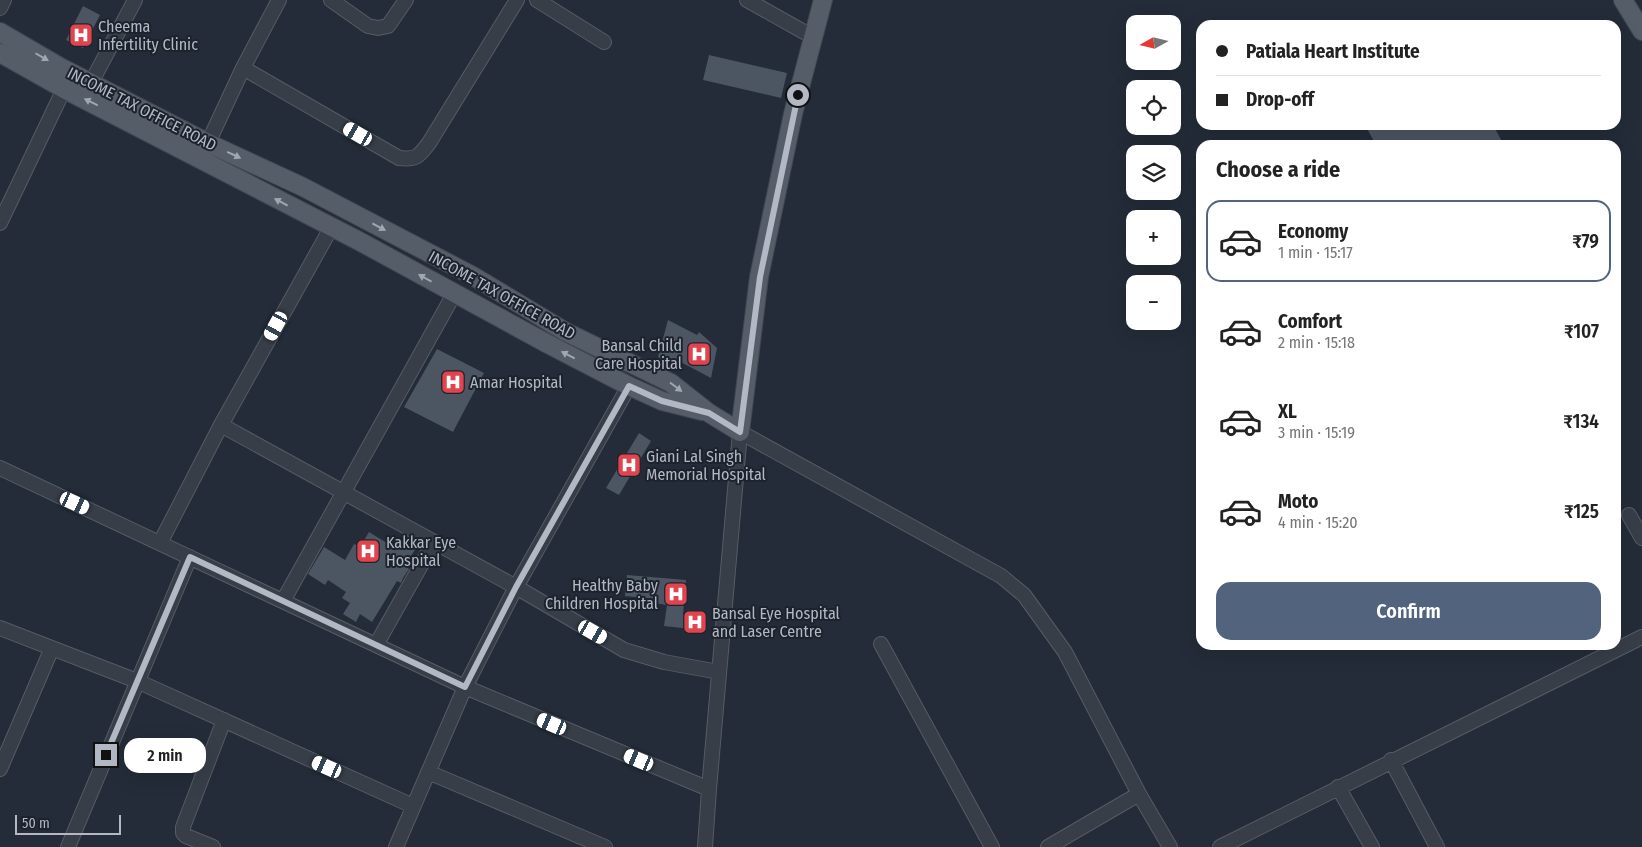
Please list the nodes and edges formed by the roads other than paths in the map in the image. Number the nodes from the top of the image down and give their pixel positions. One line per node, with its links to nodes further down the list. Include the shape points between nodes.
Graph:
1 (4, 0): 11 (street)
2 (135, 0): 18 (street)
3 (279, 0): 17 (street)
4 (332, 0): 5 (street, via 368,26 378,28 388,26)
5 (406, 0)
6 (517, 0): 17 (street, via 429,143 411,159 399,158)
7 (536, 0): 15 (street)
8 (747, 0): 14 (street)
9 (823, 0): 14 (main road)
10 (1623, 0): 12 (main road)
11 (0, 8)
12 (1642, 31)
13 (0, 32): 18 (main road, INCOME TAX OFFICE ROAD, one-way to 18)
14 (813, 37): 28 (main road, via 793,114 760,277)
15 (604, 42)
16 (0, 53): 19 (main road)
17 (243, 68): 21 (street)
18 (91, 83): 20 (main road, INCOME TAX OFFICE ROAD)
19 (64, 89): 20 (main road, one-way to 19); 22 (street)
20 (128, 112): 21 (main road, INCOME TAX OFFICE ROAD); 23 (main road, one-way to 20)
21 (208, 143): 26 (main road, INCOME TAX OFFICE ROAD, one-way to 26, via 303,187 473,276 566,332 671,383)
22 (0, 223)
23 (331, 228): 24 (main road, one-way to 23); 27 (street)
24 (454, 294): 25 (main road, one-way to 24); 30 (street)
25 (629, 386): 26 (main road, via 662,401); 36 (street)
26 (709, 413): 28 (main road, INCOME TAX OFFICE ROAD)
27 (221, 425): 30 (street); 34 (street)
28 (740, 432): 45 (street); 54 (street, via 1001,576 1024,595 1065,652)
29 (0, 468): 34 (street)
30 (344, 492): 33 (street); 37 (street)
31 (1629, 515): 32 (street)
32 (1642, 538)
33 (434, 542): 36 (street); 41 (street)
34 (160, 543): 35 (street)
35 (190, 557): 37 (street); 46 (street)
36 (516, 587): 45 (street, via 624,650 664,662); 47 (street)
37 (283, 601): 41 (street)
38 (0, 628): 43 (street)
39 (1642, 637): 42 (street)
40 (881, 644): 62 (street)
41 (376, 645): 47 (street)
42 (1621, 647)
43 (52, 648): 46 (street); 50 (street)
44 (1615, 650): 49 (street)
45 (719, 672): 53 (street)
46 (137, 681): 48 (street); 57 (street)
47 (465, 687): 51 (street); 53 (street)
48 (224, 720): 55 (street); 56 (street, via 182,827 183,833)
49 (1391, 760): 52 (street); 67 (street)
50 (0, 769)
51 (428, 772): 55 (street); 60 (street)
52 (1338, 787): 65 (street); 66 (street)
53 (708, 790): 61 (street)
54 (1139, 794): 63 (street); 64 (street)
55 (413, 806): 59 (street)
56 (198, 844): 58 (street)
57 (68, 847)
58 (213, 847)
59 (396, 847)
60 (605, 847)
61 (705, 847)
62 (992, 847)
63 (1048, 847)
64 (1170, 847)
65 (1220, 847)
66 (1372, 847)
67 (1437, 847)

